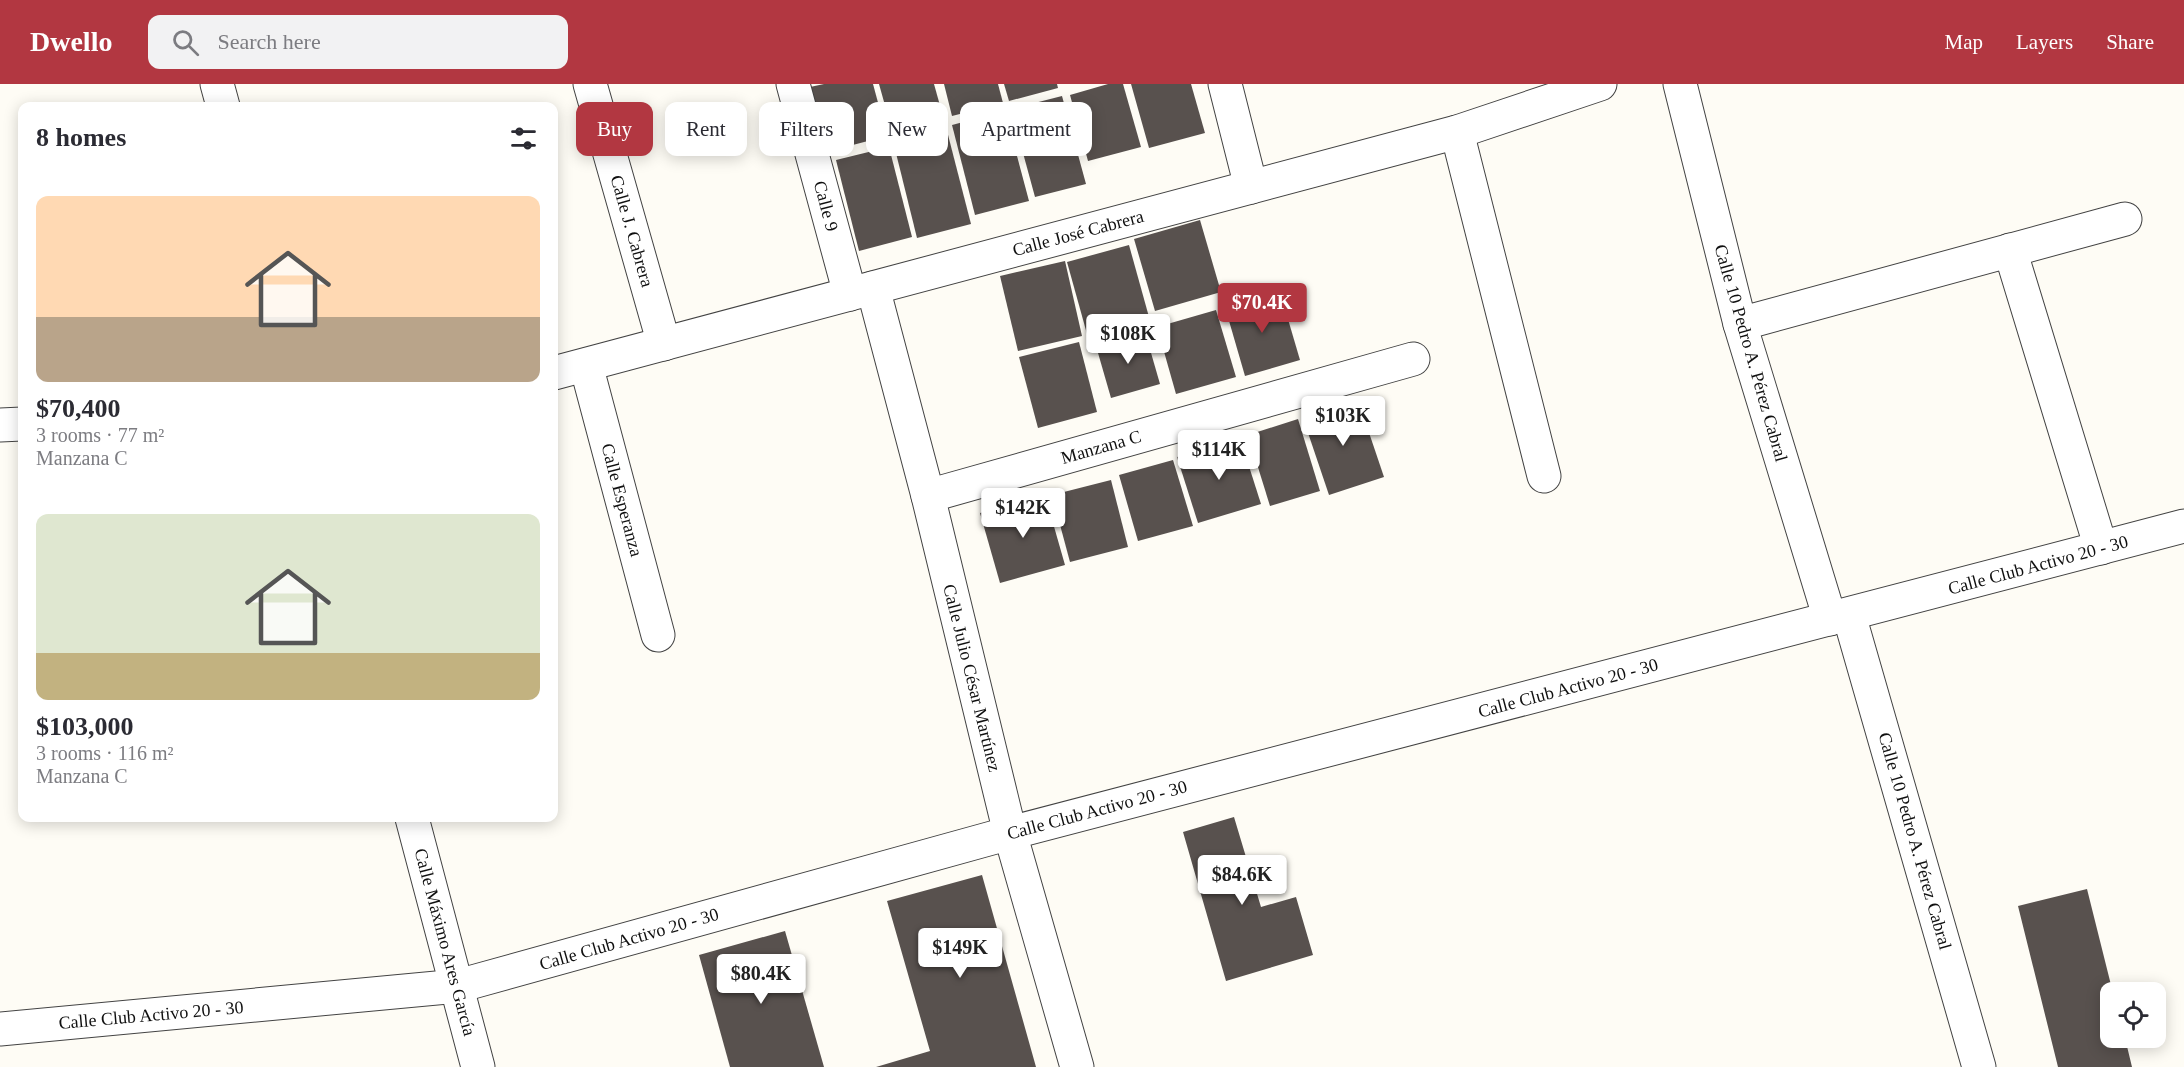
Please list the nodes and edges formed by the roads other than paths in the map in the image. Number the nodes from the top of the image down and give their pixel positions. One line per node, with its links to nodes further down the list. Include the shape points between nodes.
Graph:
1 (217, 84): 7 (street)
2 (590, 84): 14 (street, Calle J. Cabrera)
3 (793, 84): 12 (street, Calle 9)
4 (1225, 84): 9 (street)
5 (1600, 84): 8 (street, Calle José Cabrera)
6 (1680, 84): 13 (street, Calle 10 Pedro A. Pérez Cabral)
7 (222, 102)
8 (1457, 132): 9 (street, Calle José Cabrera); 20 (street)
9 (1251, 187): 12 (street, Calle José Cabrera)
10 (2125, 219): 11 (street)
11 (2010, 250): 13 (street); 23 (street)
12 (862, 291): 14 (street, Calle José Cabrera); 21 (street, Calle Julio César Martínez)
13 (1740, 324): 24 (street, Calle 10 Pedro A. Pérez Cabral)
14 (664, 344): 16 (street, Calle José Cabrera)
15 (1413, 359): 21 (street, Manzana C)
16 (586, 365): 17 (street, Calle José Cabrera); 25 (street, Calle Esperanza)
17 (558, 372)
18 (18, 424): 19 (street)
19 (0, 425)
20 (1544, 476)
21 (928, 496): 27 (street, Calle Julio César Martínez)
22 (2184, 526): 23 (street, Calle Club Activo 20 - 30)
23 (2101, 548): 24 (street, Calle Club Activo 20 - 30)
24 (1840, 617): 27 (street, Calle Club Activo 20 - 30); 32 (street, Calle 10 Pedro A. Pérez Cabral)
25 (658, 634)
26 (413, 822): 28 (street, Calle Máximo Ares García)
27 (1010, 833): 28 (street, Calle Club Activo 20 - 30); 31 (street, Calle Julio César Martínez)
28 (458, 987): 29 (street, Calle Club Activo 20 - 30); 30 (street, Calle Máximo Ares García)
29 (0, 1029)
30 (478, 1067)
31 (1077, 1067)
32 (1979, 1067)

